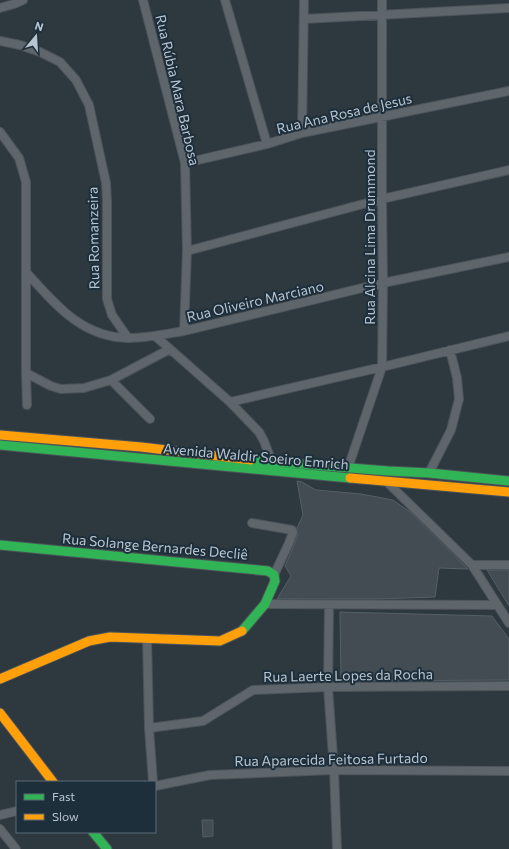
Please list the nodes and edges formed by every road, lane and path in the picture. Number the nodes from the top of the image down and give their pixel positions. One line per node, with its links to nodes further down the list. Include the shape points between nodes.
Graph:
1 (23, 0): 6 (street)
2 (144, 0): 16 (street, Rua Rúbia Mara Barbosa)
3 (225, 0): 15 (street)
4 (304, 0): 9 (street)
5 (382, 0): 8 (street, Rua Alcina Lima Drummond)
6 (0, 8)
7 (509, 8): 8 (street)
8 (382, 15): 9 (street); 12 (street, Rua Alcina Lima Drummond)
9 (304, 19): 14 (street)
10 (0, 40): 26 (street, Rua Romanzeira, via 40,52 60,62 76,80 89,105 106,183 107,299 112,315)
11 (509, 91): 12 (street, Rua Ana Rosa de Jesus)
12 (382, 118): 14 (street, Rua Ana Rosa de Jesus); 18 (street, Rua Alcina Lima Drummond)
13 (0, 132): 21 (street, via 19,158 26,182)
14 (302, 133): 15 (street, Rua Ana Rosa de Jesus)
15 (267, 144): 16 (street, Rua Ana Rosa de Jesus)
16 (185, 163): 19 (street, Rua Rúbia Mara Barbosa)
17 (509, 170): 18 (street)
18 (382, 199): 19 (street); 22 (street, Rua Alcina Lima Drummond)
19 (187, 251): 23 (street, Rua Rúbia Mara Barbosa)
20 (509, 256): 22 (street, Rua Oliveiro Marciano)
21 (26, 272): 26 (street, Rua Oliveiro Marciano, via 48,297 76,322 102,334); 30 (street)
22 (383, 283): 23 (street, Rua Oliveiro Marciano); 29 (street, Rua Alcina Lima Drummond)
23 (184, 331): 24 (street, Rua Oliveiro Marciano)
24 (155, 336): 26 (street, Rua Oliveiro Marciano); 27 (street)
25 (509, 336): 28 (street)
26 (128, 338)
27 (170, 350): 31 (street); 32 (street)
28 (450, 350): 29 (street); 40 (street, via 457,378 458,399 451,430)
29 (382, 367): 32 (street); 38 (street, Rua Alcina Lima Drummond)
30 (26, 373): 31 (street, via 61,389 84,388); 33 (street)
31 (111, 380): 34 (street)
32 (230, 402): 37 (street, via 259,432)
33 (27, 405)
34 (150, 419)
35 (0, 435): 37 (main road, Avenida Waldir Soeiro Emrich, via 141,447)
36 (0, 445): 39 (main road, Avenida Waldir Soeiro Emrich)
37 (271, 462): 38 (main road, Avenida Waldir Soeiro Emrich); 39 (street)
38 (348, 468): 40 (main road, Avenida Waldir Soeiro Emrich)
39 (276, 471): 42 (main road, Avenida Waldir Soeiro Emrich)
40 (429, 473): 41 (main road, Avenida Waldir Soeiro Emrich)
41 (509, 481)
42 (387, 482): 43 (main road, Avenida Waldir Soeiro Emrich); 46 (street)
43 (509, 492)
44 (252, 523): 48 (street, via 293,532)
45 (0, 545): 48 (main road, Rua Solange Bernardes Decliê, via 260,570)
46 (472, 565): 47 (street); 51 (street)
47 (509, 565)
48 (274, 575): 49 (main road, via 274,585)
49 (265, 604): 50 (street); 54 (main road, via 242,631 220,641)
50 (329, 605): 51 (street); 57 (street)
51 (497, 605): 52 (street)
52 (506, 614): 53 (street)
53 (509, 623)
54 (147, 638): 55 (main road, via 110,637 89,641); 59 (street)
55 (0, 679)
56 (509, 686): 57 (street, Rua Laerte Lopes da Rocha)
57 (328, 688): 59 (street, Rua Laerte Lopes da Rocha, via 253,690 203,721); 60 (street)
58 (0, 714): 62 (main road)
59 (150, 728): 63 (street)
60 (334, 770): 61 (street, Rua Aparecida Feitosa Furtado); 64 (street, Rua Aparecida Feitosa Furtado, via 210,775); 71 (street)
61 (509, 771)
62 (52, 781)
63 (154, 781)
64 (156, 786)
65 (16, 812): 66 (street)
66 (0, 815)
67 (0, 829): 69 (street)
68 (94, 833): 70 (main road)
69 (16, 849)
70 (107, 849)
71 (337, 849)

